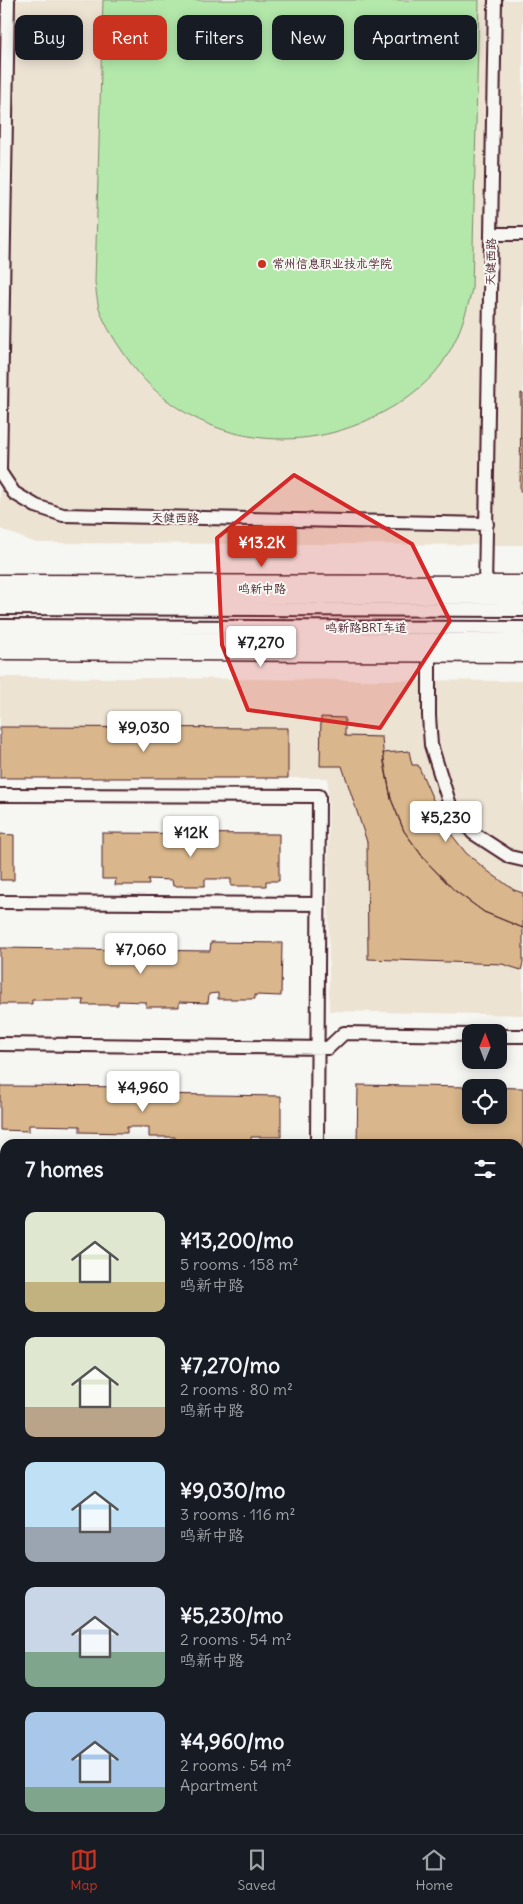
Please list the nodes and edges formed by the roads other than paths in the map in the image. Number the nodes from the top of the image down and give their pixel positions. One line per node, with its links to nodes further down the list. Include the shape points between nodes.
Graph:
1 (8, 0): 5 (lane, 天健西路)
2 (495, 0): 3 (lane, 天健西路)
3 (492, 234): 4 (lane); 6 (lane, 天健西路)
4 (523, 234)
5 (0, 471): 6 (lane, 天健西路, via 14,493 36,506 63,515)
6 (487, 524): 7 (lane, 天健西路)
7 (485, 590): 8 (main road, 鸣新中路); 9 (main road, 鸣新中路)
8 (523, 590)
9 (1, 593): 10 (lane, 鸣新路BRT车道)
10 (523, 610)
11 (0, 626): 12 (lane, 鸣新路BRT车道)
12 (523, 628)
13 (0, 645): 14 (main road)
14 (429, 647): 15 (main road); 17 (lane, via 431,745 450,805 473,833 510,857)
15 (523, 648)
16 (0, 795): 19 (lane, via 319,796)
17 (523, 860)
18 (0, 902): 19 (lane)
19 (318, 904): 24 (lane)
20 (462, 1035): 24 (lane, via 344,1033 328,1048)
21 (508, 1036): 22 (lane)
22 (523, 1036)
23 (0, 1044): 24 (lane)
24 (318, 1048): 25 (lane)
25 (317, 1139)

